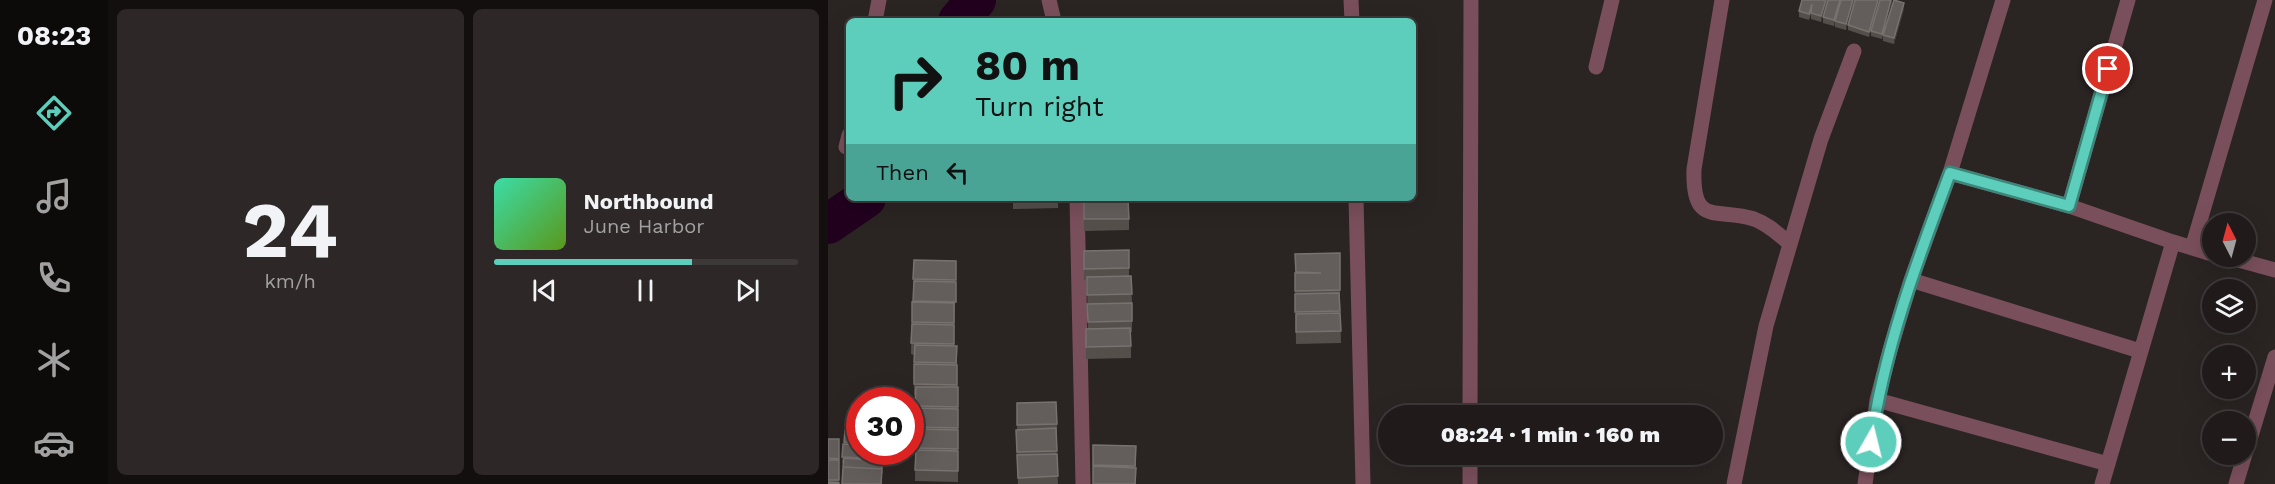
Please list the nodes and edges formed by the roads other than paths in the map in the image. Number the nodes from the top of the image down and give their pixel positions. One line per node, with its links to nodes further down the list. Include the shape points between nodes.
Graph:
1 (879, 0): 10 (street)
2 (1049, 0): 11 (street)
3 (1352, 0): 12 (street)
4 (1471, 0): 29 (street)
5 (1612, 0): 14 (street)
6 (1722, 0): 20 (street, via 1694,169 1694,191 1707,210 1754,219)
7 (2003, 0): 15 (street)
8 (2128, 0): 18 (street)
9 (2265, 0): 21 (street)
10 (876, 18)
11 (1053, 18)
12 (1352, 18)
13 (1854, 51): 20 (street, via 1821,139)
14 (1596, 67)
15 (1950, 173): 18 (street); 25 (street)
16 (1077, 201): 34 (street)
17 (1356, 201): 35 (street)
18 (2069, 206): 19 (street)
19 (2173, 242): 21 (street); 26 (street)
20 (1789, 243): 37 (street, via 1766,326)
21 (2192, 248): 22 (street)
22 (2202, 251)
23 (2256, 265): 24 (street)
24 (2275, 270)
25 (1911, 280): 26 (street); 28 (street)
26 (2140, 351): 31 (street)
27 (2275, 357): 30 (street)
28 (1877, 400): 31 (street); 38 (street)
29 (1470, 405)
30 (2256, 418)
31 (2108, 464): 39 (street)
32 (1470, 465): 36 (street)
33 (2242, 465): 40 (street)
34 (1083, 484)
35 (1364, 484)
36 (1470, 484)
37 (1734, 484)
38 (1865, 484)
39 (2102, 484)
40 (2236, 484)

